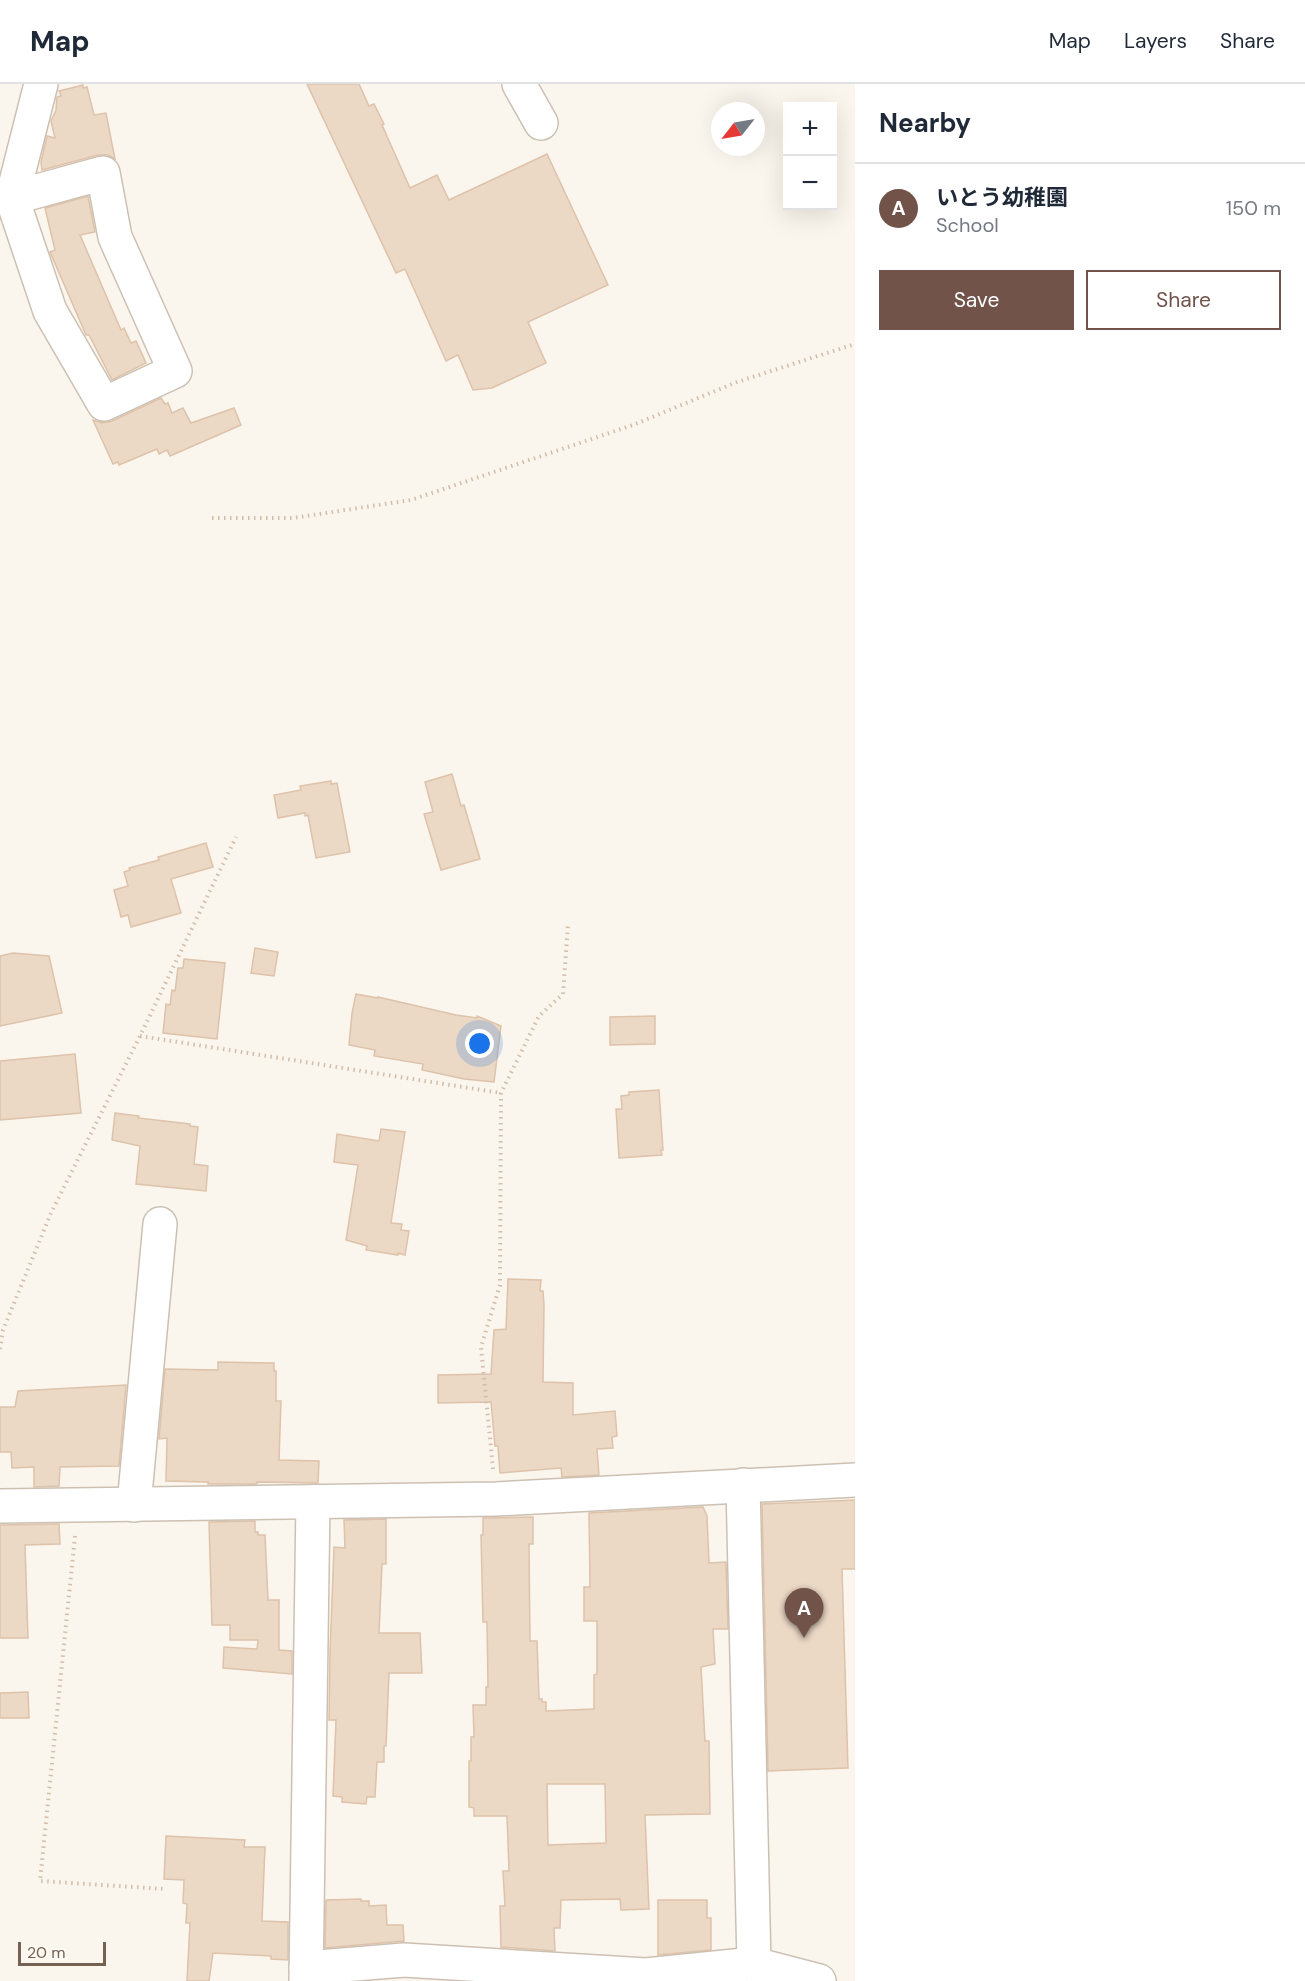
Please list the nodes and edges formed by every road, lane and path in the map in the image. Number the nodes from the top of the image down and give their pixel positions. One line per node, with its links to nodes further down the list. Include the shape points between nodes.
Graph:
1 (42, 84): 4 (street)
2 (519, 84): 3 (street)
3 (541, 123)
4 (12, 198): 4 (street, via 103,173 115,237 175,371 104,404 50,311)
5 (855, 344): 6 (path, via 737,382 633,425 411,500 293,518)
6 (212, 518)
7 (236, 837): 9 (path)
8 (568, 924): 10 (path, via 563,994 539,1016)
9 (140, 1036): 10 (path); 12 (path, via 51,1213 3,1330)
10 (501, 1093): 15 (path, via 500,1285 481,1347)
11 (160, 1224): 17 (street)
12 (0, 1349)
13 (855, 1480): 14 (street)
14 (743, 1485): 15 (street); 21 (street)
15 (496, 1499): 16 (street)
16 (313, 1502): 17 (street); 22 (street)
17 (134, 1504): 18 (street)
18 (79, 1505): 19 (street); 20 (path, via 40,1881)
19 (0, 1506)
20 (165, 1889)
21 (754, 1964): 22 (street, via 646,1975 404,1960); 23 (street)
22 (306, 1974)
23 (819, 1981)

